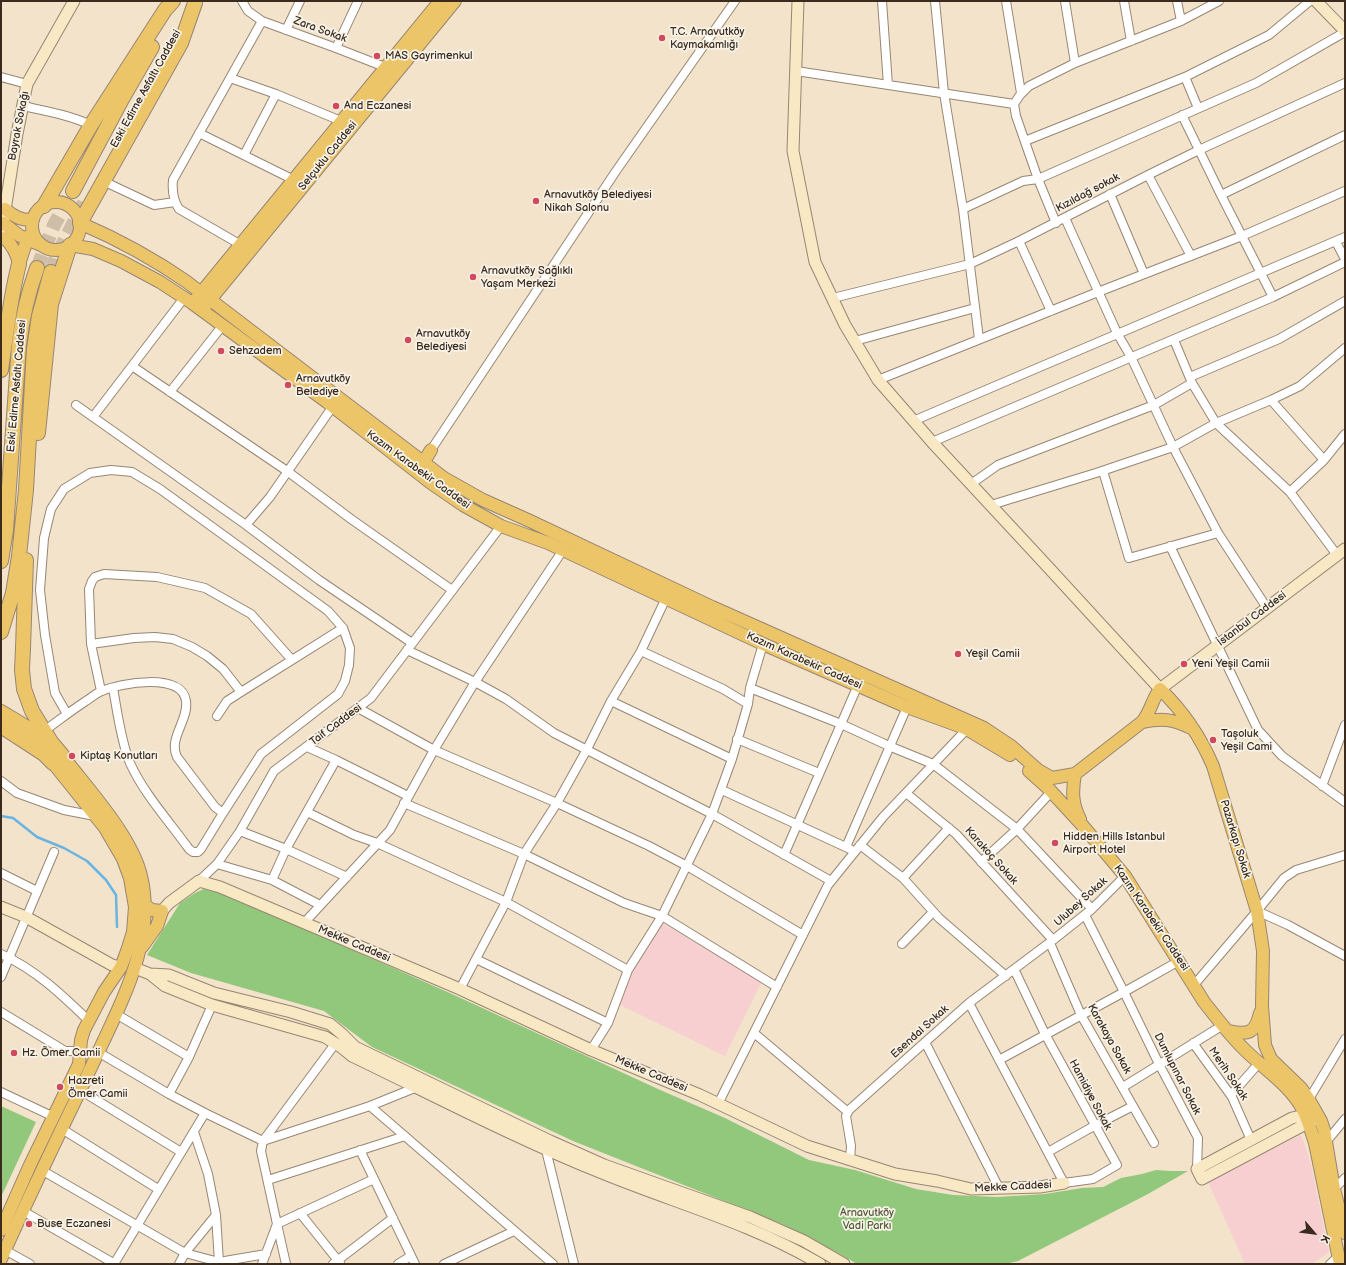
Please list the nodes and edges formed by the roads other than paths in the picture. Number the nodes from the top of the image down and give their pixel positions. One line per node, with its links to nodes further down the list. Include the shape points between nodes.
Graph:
1 (74, 1): 34 (main road, Bayrak Sokağı)
2 (173, 1): 45 (highway)
3 (178, 1): 55 (highway, Eski Edirne Asfaltı Caddesi)
4 (242, 1): 21 (street, Zara Sokak, via 248,11)
5 (300, 1): 23 (street)
6 (358, 1): 26 (street)
7 (440, 1): 28 (main road, Selçuklu Caddesi)
8 (455, 1): 41 (main road, Selçuklu Caddesi)
9 (735, 1): 115 (street, via 616,171)
10 (798, 1): 29 (main road)
11 (882, 1): 35 (street)
12 (935, 1): 36 (street)
13 (1006, 1): 37 (street)
14 (1065, 1): 27 (street)
15 (1124, 1): 25 (street)
16 (1177, 1): 22 (street)
17 (1218, 1): 22 (street)
18 (1310, 1): 30 (street, via 1269,35)
19 (1316, 1): 24 (main road)
20 (195, 2): 54 (highway, via 181,43); 59 (highway, Eski Edirne Asfaltı Caddesi)
21 (262, 20): 23 (street, Zara Sokak); 32 (street)
22 (1181, 20): 25 (street)
23 (286, 30): 26 (street, Zara Sokak)
24 (1345, 32): 42 (street, via 1256,83)
25 (1131, 41): 27 (street)
26 (336, 48): 28 (street, Zara Sokak)
27 (1075, 63): 37 (street, via 1029,86)
28 (385, 67): 41 (main road, Selçuklu Caddesi)
29 (796, 71): 35 (street); 88 (main road, via 793,151 815,262)
30 (1185, 76): 42 (street); 48 (street)
31 (1, 77): 34 (street)
32 (230, 78): 38 (street); 46 (street)
33 (1345, 83): 49 (street, Kızıldağ sokak)
34 (27, 84): 40 (main road, Bayrak Sokağı)
35 (888, 85): 36 (street)
36 (944, 93): 39 (street); 63 (street)
37 (1021, 93): 39 (street)
38 (276, 94): 44 (street); 50 (street)
39 (1014, 104): 48 (street)
40 (23, 106): 45 (street, via 63,115); 62 (main road, Bayrak Sokağı)
41 (360, 108): 44 (main road, Selçuklu Caddesi); 86 (main road, Selçuklu Caddesi)
42 (1198, 108): 43 (street)
43 (1182, 115): 49 (street); 52 (street)
44 (342, 121): 53 (main road, Selçuklu Caddesi)
45 (90, 125): 61 (highway)
46 (199, 133): 50 (street); 60 (street, via 173,180)
47 (1345, 136): 58 (street)
48 (1025, 140): 52 (street)
49 (1199, 150): 51 (street, Kızıldağ sokak); 58 (street)
50 (244, 155): 53 (street)
51 (1148, 175): 57 (street, Kızıldağ sokak); 76 (street)
52 (1038, 179): 63 (street, via 1023,181); 67 (street)
53 (294, 180): 74 (main road, Selçuklu Caddesi)
54 (103, 181): 60 (street, via 154,205); 66 (highway)
55 (73, 191)
56 (1345, 192): 69 (street)
57 (1110, 194): 64 (street, Kızıldağ sokak); 84 (street)
58 (1221, 196): 69 (street)
59 (86, 199)
60 (175, 202): 74 (street, via 179,209)
61 (44, 206): 66 (main road, via 56,202 63,203 74,211); 68 (main road, via 36,214)
62 (5, 209): 65 (main road, Bayrak Sokağı); 68 (main road, via 26,221)
63 (963, 209): 80 (street)
64 (1065, 218): 67 (street, Kızıldağ sokak); 85 (street)
65 (3, 223): 68 (main road, via 20,236); 71 (main road, Bayrak Sokağı)
66 (80, 223): 75 (main road, via 78,235); 86 (main road, Kazım Karabekir Caddesi, via 175,273)
67 (1056, 223): 72 (street, Kızıldağ sokak)
68 (32, 230): 75 (main road, via 41,245 48,249 56,250); 79 (main road)
69 (1242, 236): 76 (street); 83 (street)
70 (1345, 237): 73 (street)
71 (3, 239): 79 (main road, via 17,253)
72 (1019, 241): 80 (street, Kızıldağ sokak); 92 (street)
73 (1336, 242): 77 (street); 83 (street)
74 (240, 245): 86 (main road, Selçuklu Caddesi)
75 (70, 246): 90 (main road, Kazım Karabekir Caddesi, via 93,249 121,261); 122 (highway, via 51,304 37,441)
76 (1191, 256): 84 (street)
77 (1345, 258)
78 (1345, 262): 87 (street)
79 (20, 264): 101 (highway, via 9,311)
80 (970, 264): 88 (street, Kızıldağ sokak); 91 (street)
81 (37, 268): 132 (highway, Eski Edirne Asfaltı Caddesi, via 22,323 19,345 6,530)
82 (51, 272): 122 (highway, Eski Edirne Asfaltı Caddesi, via 35,344)
83 (1260, 273): 87 (street); 94 (street)
84 (1144, 274): 85 (street)
85 (1098, 292): 92 (street); 94 (street)
86 (206, 296): 90 (main road, Selçuklu Caddesi); 116 (main road, Kazım Karabekir Caddesi)
87 (1273, 297): 96 (street)
88 (832, 298): 97 (main road)
89 (1345, 301): 103 (street, via 1279,339)
90 (193, 304): 93 (main road, Kazım Karabekir Caddesi); 100 (street)
91 (975, 308): 95 (street); 97 (street)
92 (1051, 311): 95 (street)
93 (223, 326): 104 (street); 108 (main road, Kazım Karabekir Caddesi)
94 (1117, 333): 99 (street); 110 (street)
95 (980, 339): 102 (street)
96 (1174, 340): 99 (street); 103 (street)
97 (854, 341): 102 (main road)
98 (1345, 348): 105 (street, via 1300,386)
99 (1131, 357): 107 (street); 113 (street)
100 (132, 366): 104 (street); 109 (street)
101 (1, 370)
102 (878, 380): 110 (main road)
103 (1191, 380): 107 (street); 111 (street)
104 (170, 392): 118 (street)
105 (1271, 400): 111 (street); 117 (street)
106 (76, 405): 109 (street)
107 (1154, 405): 114 (street); 121 (street, via 998,465)
108 (333, 406): 118 (street); 120 (main road, Kazım Karabekir Caddesi)
109 (93, 417): 125 (street)
110 (913, 421): 113 (main road)
111 (1216, 423): 114 (street); 123 (street)
112 (1345, 434): 117 (street)
113 (932, 442): 121 (main road)
114 (1173, 447): 119 (street); 128 (street)
115 (430, 450): 116 (main road)
116 (419, 458): 120 (main road); 176 (main road, Kazım Karabekir Caddesi, via 444,478 483,500 712,607 984,728 1052,778)
117 (1324, 460): 123 (street)
118 (287, 471): 125 (street, via 270,497); 133 (street)
119 (1103, 471): 124 (street); 129 (street, via 1129,558)
120 (417, 472): 126 (main road, Kazım Karabekir Caddesi, via 463,506)
121 (971, 484): 124 (main road)
122 (26, 490): 127 (highway, Eski Edirne Asfaltı Caddesi)
123 (1290, 492): 131 (street)
124 (991, 505): 149 (main road)
125 (246, 525): 138 (street, via 319,580)
126 (501, 526): 130 (main road, Kazım Karabekir Caddesi); 133 (street, Taif Caddesi)
127 (23, 528): 137 (highway, via 13,593); 165 (highway, via 26,559 22,648 24,689 32,711)
128 (1218, 533): 129 (street); 135 (street)
129 (1170, 546): 141 (street)
130 (563, 550): 134 (main road, Kazım Karabekir Caddesi); 145 (street)
131 (1341, 552): 135 (main road, İstanbul Caddesi)
132 (1, 561)
133 (452, 590): 138 (street, Taif Caddesi)
134 (666, 598): 140 (main road, Kazım Karabekir Caddesi); 143 (street)
135 (1267, 608): 141 (main road, İstanbul Caddesi)
136 (343, 628): 144 (street); 157 (street, via 328,610 160,489 132,472 111,470 90,473 64,488 51,509 44,538 40,590 45,636 56,693); 186 (street, via 350,648 349,665 338,694 261,754)
137 (1, 632)
138 (412, 643): 142 (street, Taif Caddesi)
139 (91, 644): 144 (street, via 89,589 95,577 104,574 157,577 205,588 251,614); 150 (street); 151 (street, via 134,638 173,639 192,647 223,668)
140 (763, 644): 146 (main road, Kazım Karabekir Caddesi); 148 (street)
141 (1217, 646): 149 (main road, İstanbul Caddesi); 178 (street, via 1258,730 1282,756)
142 (407, 650): 145 (street); 155 (street, Taif Caddesi, via 371,698)
143 (641, 651): 152 (street); 153 (street, via 723,689)
144 (292, 660): 151 (street)
145 (475, 682): 169 (street); 170 (street)
146 (858, 685): 154 (main road, Kazım Karabekir Caddesi); 160 (street)
147 (113, 688): 150 (street); 186 (street, via 124,684 155,682 172,685 182,691 186,708 175,742 175,752 215,807); 186 (street, via 129,762 141,783 191,851 198,852 201,849)
148 (750, 688): 153 (street); 160 (street)
149 (1160, 689): 159 (main road, via 1154,695); 163 (main road, Pazarkapı Sokak)
150 (101, 691): 157 (street)
151 (241, 692): 158 (street, via 227,702)
152 (611, 701): 170 (street); 173 (street)
153 (748, 704): 166 (street)
154 (907, 706): 164 (main road, Kazım Karabekir Caddesi); 167 (street)
155 (358, 708): 168 (street, Taif Caddesi); 169 (street)
156 (1, 712): 165 (highway)
157 (67, 714): 165 (street)
158 (217, 716)
159 (1142, 722): 163 (main road, via 1167,720); 176 (main road)
160 (841, 724): 167 (street); 175 (street)
161 (1345, 725): 178 (street)
162 (1, 726): 171 (highway, via 44,754)
163 (1191, 728): 219 (main road, Pazarkapı Sokak, via 1207,751 1213,766)
164 (967, 729): 174 (street); 180 (main road, Kazım Karabekir Caddesi, via 1026,767)
165 (47, 736): 171 (highway)
166 (737, 739): 173 (street); 175 (street)
167 (889, 746): 174 (street); 195 (street)
168 (307, 747): 172 (street); 193 (street, Taif Caddesi, via 274,771)
169 (434, 750): 182 (street); 184 (street)
170 (586, 751): 184 (street); 187 (street)
171 (58, 759): 188 (main road); 215 (main road, via 114,822 135,856)
172 (336, 760): 182 (street); 185 (street)
173 (732, 760): 179 (street)
174 (934, 764): 181 (street); 192 (street)
175 (819, 773): 189 (street)
176 (1075, 774): 190 (main road, via 1072,790 1076,812)
177 (1, 781): 188 (street, via 17,793 64,810)
178 (1322, 786): 183 (street)
179 (722, 790): 187 (street); 189 (street)
180 (1051, 792): 190 (main road, Kazım Karabekir Caddesi); 192 (street)
181 (906, 793): 191 (street, Karakoç Sokak); 196 (street)
182 (406, 800): 194 (street, via 390,830); 199 (street)
183 (1345, 802)
184 (557, 804): 199 (street); 204 (street)
185 (307, 812): 194 (street); 197 (street)
186 (223, 813)
187 (712, 814): 201 (street); 204 (street)
188 (95, 816): 233 (main road, via 123,859 130,878 135,907 133,932)
189 (798, 825): 195 (street); 201 (street)
190 (1083, 826): 206 (main road, Kazım Karabekir Caddesi)
191 (949, 828): 202 (street, Karakoç Sokak); 208 (street)
192 (1017, 829): 202 (street); 217 (street)
193 (240, 831): 197 (street); 203 (street, Taif Caddesi)
194 (377, 843): 207 (street); 213 (street)
195 (846, 847): 196 (street)
196 (857, 848): 208 (street); 211 (street)
197 (286, 849): 207 (street); 209 (street)
198 (54, 852): 212 (street)
199 (524, 854): 213 (street); 222 (street, via 624,903)
200 (1345, 854): 219 (street, via 1296,870 1284,878)
201 (784, 855): 211 (street)
202 (981, 862): 226 (street, Karakoç Sokak)
203 (217, 864): 209 (street); 210 (street, Taif Caddesi)
204 (687, 866): 222 (street); 225 (street)
205 (1, 873): 212 (street)
206 (1125, 876): 217 (street, Ulubey Sokak); 232 (main road, Kazım Karabekir Caddesi)
207 (347, 877): 214 (street)
208 (903, 878): 220 (street)
209 (272, 880): 214 (street)
210 (199, 881): 218 (main road, Taif Caddesi); 224 (main road, Mekke Caddesi, via 220,887)
211 (831, 881): 225 (street)
212 (38, 891): 223 (street)
213 (506, 902): 231 (street); 235 (street)
214 (320, 905): 224 (street)
215 (146, 906): 218 (main road, via 152,910); 228 (main road)
216 (1, 907): 223 (main road)
217 (1092, 909): 221 (street, Ulubey Sokak)
218 (162, 911): 228 (main road, via 157,926)
219 (1257, 911): 230 (street); 240 (street); 247 (main road, Pazarkapı Sokak, via 1263,952)
220 (932, 912): 227 (street); 238 (street)
221 (1085, 915): 226 (street, Ulubey Sokak); 243 (street, Dumlupınar Sokak)
222 (662, 916): 235 (street); 241 (street)
223 (26, 917): 229 (street); 233 (main road, via 112,965)
224 (304, 923): 242 (main road, Mekke Caddesi)
225 (803, 935): 241 (street)
226 (1052, 942): 236 (street, Esendal Sokak); 250 (street, Karakaya Sokak)
227 (902, 944)
228 (140, 949): 234 (main road)
229 (5, 956): 239 (street); 251 (street, via 49,983)
230 (1345, 956)
231 (476, 959): 242 (street); 252 (street)
232 (1179, 960): 240 (main road, Kazım Karabekir Caddesi); 243 (street)
233 (121, 967): 234 (main road); 244 (main road)
234 (135, 968): 237 (main road); 249 (main road)
235 (628, 970): 252 (street)
236 (1014, 970): 238 (street, Esendal Sokak); 256 (street, Hamidiye Sokak)
237 (150, 974): 246 (main road, via 165,986); 255 (main road, via 169,975 214,993 330,1024)
238 (1006, 976): 245 (street, Esendal Sokak)
239 (1, 977)
240 (1194, 985): 253 (main road, Kazım Karabekir Caddesi, via 1204,1002)
241 (777, 987): 254 (street)
242 (460, 989): 261 (main road, Mekke Caddesi)
243 (1124, 992): 250 (street); 267 (street, Dumlupınar Sokak)
244 (100, 999): 249 (main road, via 109,998 114,1001 117,1005); 251 (main road)
245 (969, 1003): 258 (street, Esendal Sokak); 265 (street)
246 (212, 1005): 260 (main road, via 325,1037); 264 (street)
247 (1262, 1006): 253 (main road, via 1258,1022 1250,1032 1243,1034); 274 (main road, Kazım Karabekir Caddesi, via 1265,1046 1271,1059)
248 (1, 1012): 262 (street, via 65,1052)
249 (116, 1014): 263 (main road); 264 (street)
250 (1081, 1015): 256 (street); 269 (street, Karakaya Sokak)
251 (88, 1020): 262 (main road)
252 (608, 1023): 261 (street)
253 (1226, 1028): 259 (street); 266 (main road, Kazım Karabekir Caddesi)
254 (754, 1033): 275 (street); 278 (street)
255 (342, 1034): 260 (main road); 291 (main road, via 355,1047)
256 (1045, 1034): 265 (street); 283 (street, Hamidiye Sokak)
257 (1345, 1039): 274 (street)
258 (925, 1042): 278 (street, Esendal Sokak); 303 (street)
259 (1193, 1043): 267 (street); 273 (street, Merih Sokak)
260 (335, 1044): 268 (main road, via 352,1056); 288 (street)
261 (591, 1050): 275 (main road, Mekke Caddesi)
262 (80, 1051): 263 (main road); 280 (main road, via 79,1064)
263 (98, 1052): 270 (main road); 272 (street)
264 (189, 1057): 272 (street)
265 (999, 1060): 294 (street)
266 (1259, 1063): 273 (street); 281 (main road, Kazım Karabekir Caddesi, via 1289,1091)
267 (1159, 1064): 269 (street); 298 (street, Dumlupınar Sokak, via 1198,1138)
268 (417, 1087): 276 (street); 291 (main road)
269 (1123, 1087): 277 (street, Karakaya Sokak)
270 (80, 1090): 284 (main road); 293 (street)
271 (1, 1092): 280 (street)
272 (169, 1094): 279 (street)
273 (1231, 1095): 287 (street, Merih Sokak)
274 (1309, 1099): 281 (main road, Kazım Karabekir Caddesi)
275 (718, 1104): 295 (main road, Mekke Caddesi, via 807,1146)
276 (370, 1106): 286 (street); 288 (street)
277 (1133, 1106): 283 (street); 290 (street, Karakaya Sokak)
278 (848, 1112): 295 (street, via 846,1116 851,1146)
279 (205, 1113): 285 (street); 288 (street)
280 (54, 1117): 284 (main road); 312 (main road)
281 (1311, 1118): 287 (main road, via 1292,1118); 289 (main road, Kazım Karabekir Caddesi, via 1324,1130); 298 (main road); 319 (main road, Kazım Karabekir Caddesi)
282 (1345, 1119): 289 (street)
283 (1094, 1126): 294 (street); 296 (street, Hamidiye Sokak)
284 (62, 1129): 297 (main road); 304 (street)
285 (194, 1132): 293 (street); 308 (street, via 208,1174)
286 (405, 1136): 292 (street); 313 (street)
287 (1251, 1140): 298 (main road)
288 (263, 1142): 300 (street, via 261,1151)
289 (1326, 1142): 305 (main road, Kazım Karabekir Caddesi)
290 (1154, 1143)
291 (548, 1145): 330 (street); 331 (main road, via 603,1174 739,1224); 332 (main road, via 750,1217 804,1241)
292 (360, 1150): 300 (street); 301 (street)
293 (181, 1152): 304 (street)
294 (1048, 1152): 302 (street)
295 (850, 1160): 303 (main road, Mekke Caddesi, via 895,1174 971,1189)
296 (1117, 1165): 302 (street, Mekke Caddesi, via 1093,1179)
297 (43, 1171): 306 (main road); 311 (street)
298 (1200, 1174)
299 (1345, 1178): 305 (street)
300 (268, 1180): 310 (street)
301 (374, 1180): 307 (street); 309 (street)
302 (1064, 1183): 303 (main road, Mekke Caddesi, via 1040,1187)
303 (1000, 1188)
304 (158, 1189): 311 (street)
305 (1334, 1189): 314 (main road, Kazım Karabekir Caddesi)
306 (23, 1211): 316 (main road); 323 (street)
307 (300, 1214): 310 (street); 321 (street)
308 (216, 1215): 315 (street); 320 (street)
309 (393, 1218): 318 (street); 321 (street)
310 (277, 1224): 317 (street); 326 (street)
311 (137, 1225): 315 (street); 323 (street)
312 (1, 1230)
313 (514, 1231): 328 (street); 329 (street)
314 (1345, 1233)
315 (185, 1253): 320 (street); 324 (street)
316 (3, 1254): 322 (street)
317 (266, 1254): 320 (street); 325 (street)
318 (413, 1260): 327 (street)
319 (1336, 1261)
320 (219, 1262)
321 (337, 1263)
322 (30, 1264)
323 (114, 1264)
324 (179, 1264)
325 (262, 1264)
326 (286, 1264)
327 (398, 1264)
328 (444, 1264)
329 (553, 1264)
330 (574, 1264)
331 (820, 1264)
332 (844, 1264)

